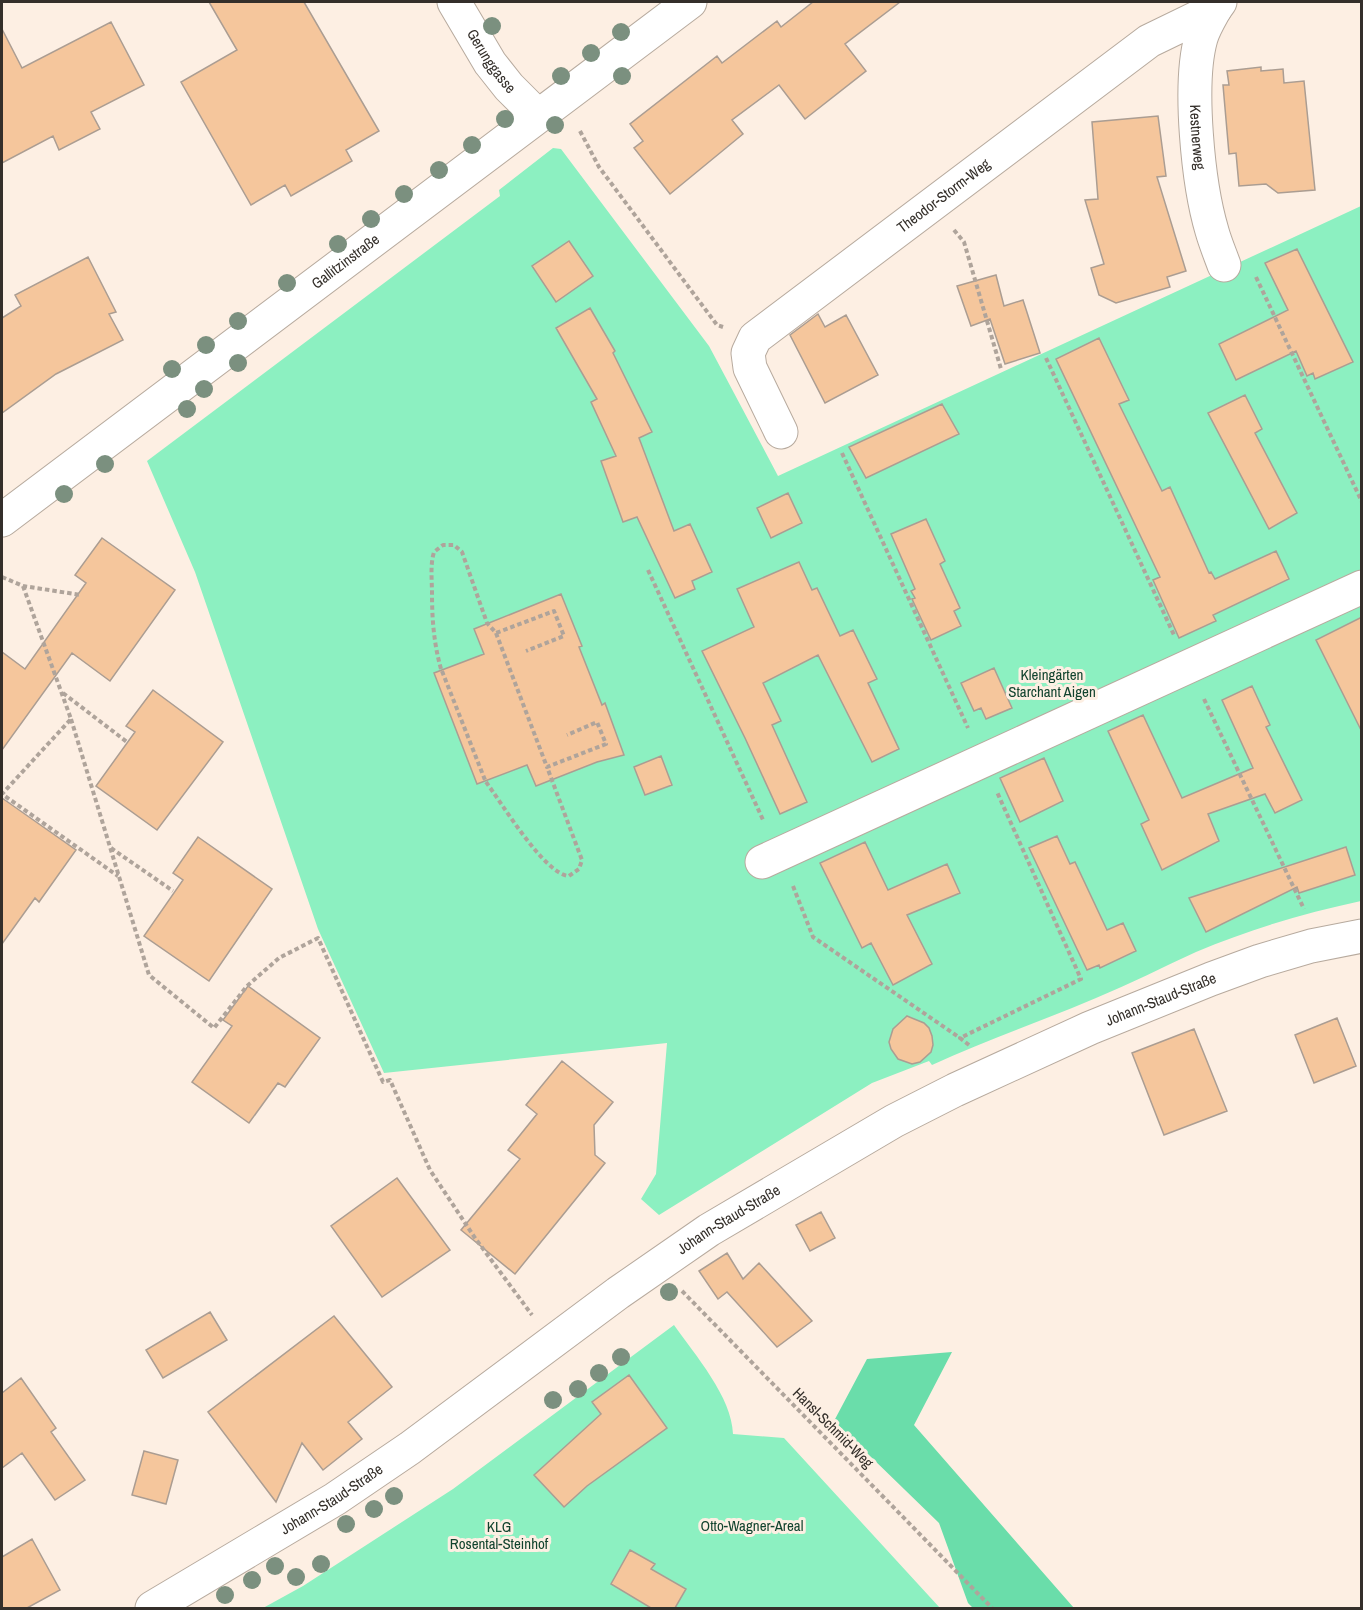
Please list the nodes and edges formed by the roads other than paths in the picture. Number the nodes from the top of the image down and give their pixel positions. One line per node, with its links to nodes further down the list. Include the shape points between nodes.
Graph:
1 (454, 2): 4 (street, Gerunggasse, via 509,87)
2 (690, 2): 4 (street, Gallitzinstraße)
3 (1217, 5): 5 (street, Kestnerweg, via 1201,38 1196,123 1211,230); 6 (street, Theodor-Storm-Weg, via 1149,41 755,338 748,353 750,368)
4 (549, 106): 7 (street, Gallitzinstraße)
5 (1224, 265)
6 (781, 432)
7 (2, 520)
8 (1362, 587): 9 (street)
9 (762, 862)
10 (1362, 936): 11 (street, Johann-Staud-Straße, via 1280,955 1211,979 1090,1028 884,1127 709,1230 410,1448 325,1505)
11 (152, 1608)

